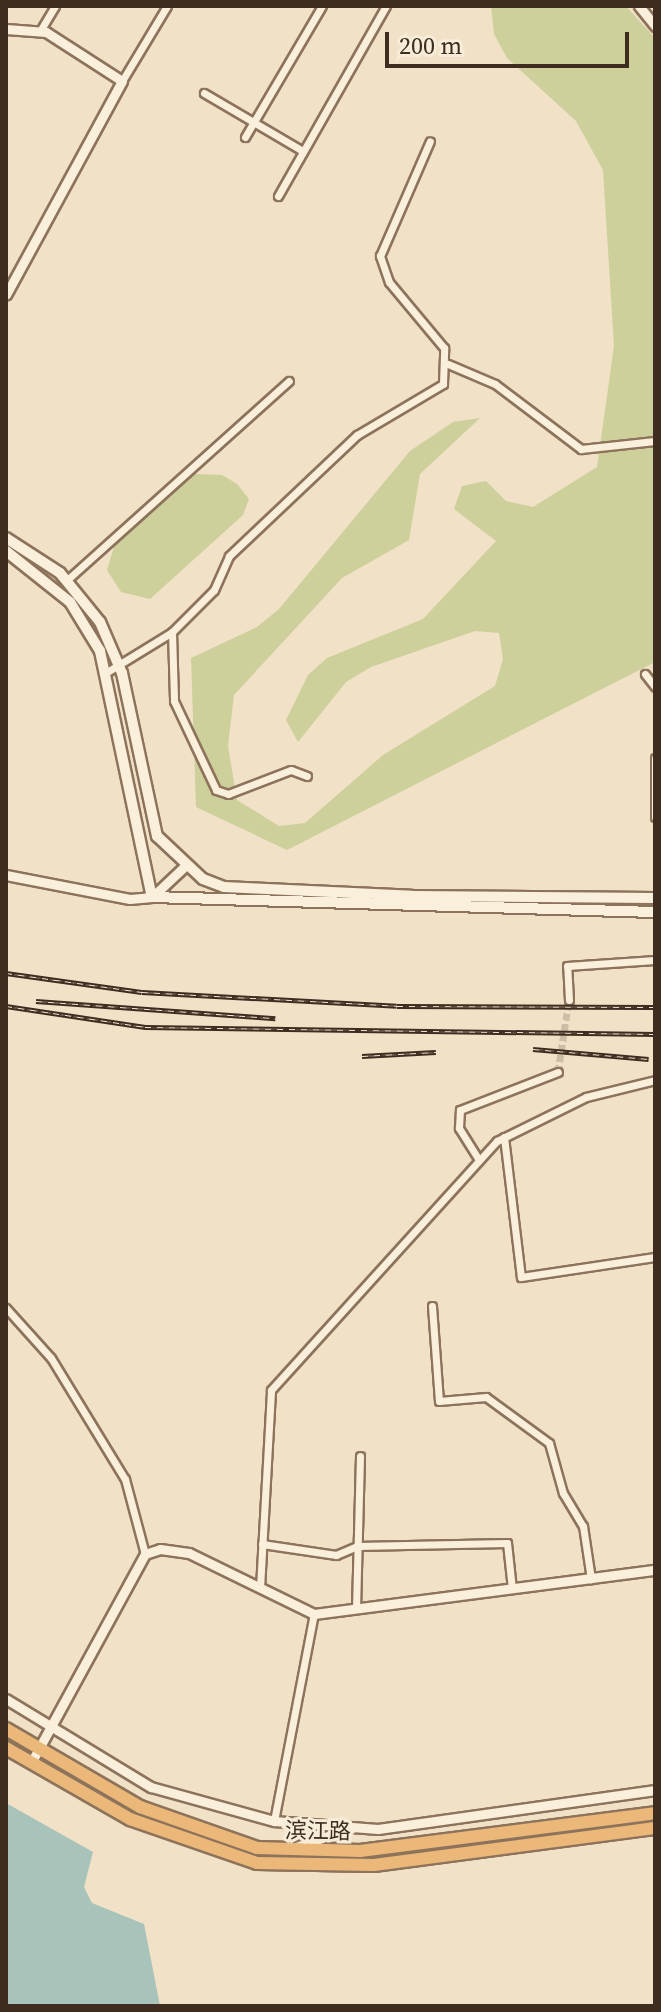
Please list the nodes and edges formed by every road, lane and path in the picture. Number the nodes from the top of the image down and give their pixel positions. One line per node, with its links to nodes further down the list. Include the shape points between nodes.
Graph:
1 (55, 6): 8 (street)
2 (167, 6): 9 (street)
3 (322, 6): 11 (street)
4 (386, 6): 14 (street)
5 (639, 6): 6 (street)
6 (655, 26)
7 (6, 29): 8 (street)
8 (40, 31): 9 (street)
9 (122, 81): 16 (street)
10 (204, 93): 11 (street)
11 (254, 121): 12 (street); 14 (street)
12 (245, 137)
13 (430, 141): 17 (street, via 380,256 385,276 444,348)
14 (303, 151): 15 (street)
15 (278, 196)
16 (6, 295)
17 (448, 364): 19 (street, via 495,384 581,449); 23 (street, via 440,388 357,435 229,556 214,590)
18 (289, 381): 22 (street)
19 (655, 441)
20 (6, 538): 22 (main road)
21 (6, 551): 25 (main road, via 70,602)
22 (67, 580): 24 (main road, via 100,622)
23 (172, 632): 24 (street); 29 (street, via 174,701 216,790 228,794 291,770)
24 (119, 665): 25 (street); 33 (main road, via 157,836)
25 (107, 672): 35 (main road)
26 (645, 674): 27 (street)
27 (655, 687)
28 (655, 758): 31 (street)
29 (307, 776)
30 (655, 787): 31 (street)
31 (654, 807): 32 (street)
32 (655, 817)
33 (184, 867): 35 (street); 36 (main road, via 224,887)
34 (6, 875): 35 (street)
35 (152, 897): 37 (main road)
36 (655, 898)
37 (655, 912)
38 (655, 960): 39 (street, via 567,966)
39 (569, 1000)
40 (558, 1072): 43 (street, via 460,1110 459,1128)
41 (655, 1080): 42 (street, via 586,1097)
42 (504, 1137): 43 (street); 44 (street, via 521,1277)
43 (479, 1160): 48 (street, via 271,1390)
44 (655, 1257)
45 (432, 1306): 52 (street, via 439,1401 486,1397 549,1443 563,1493 583,1526)
46 (6, 1308): 50 (street, via 51,1358 125,1479)
47 (360, 1456): 49 (street)
48 (262, 1544): 49 (street, via 336,1555); 53 (street)
49 (357, 1546): 54 (street, via 507,1543); 55 (street)
50 (145, 1554): 53 (street, via 173,1547); 58 (street)
51 (655, 1570): 52 (street)
52 (591, 1579): 54 (street)
53 (260, 1588): 56 (street)
54 (512, 1589): 55 (street)
55 (356, 1609): 56 (street)
56 (314, 1614): 65 (street)
57 (6, 1699): 58 (street)
58 (51, 1726): 61 (street); 65 (street, via 151,1787)
59 (6, 1729): 61 (highway, 滨江路)
60 (6, 1748): 62 (highway, 滨江路)
61 (39, 1748): 62 (street); 68 (highway, 滨江路, via 188,1828)
62 (31, 1763): 66 (highway, 滨江路, via 130,1819 257,1863 374,1865)
63 (655, 1790): 67 (street)
64 (655, 1813): 68 (highway, 滨江路, via 360,1851)
65 (274, 1821): 67 (street)
66 (655, 1828)
67 (349, 1829): 68 (street)
68 (284, 1851)

